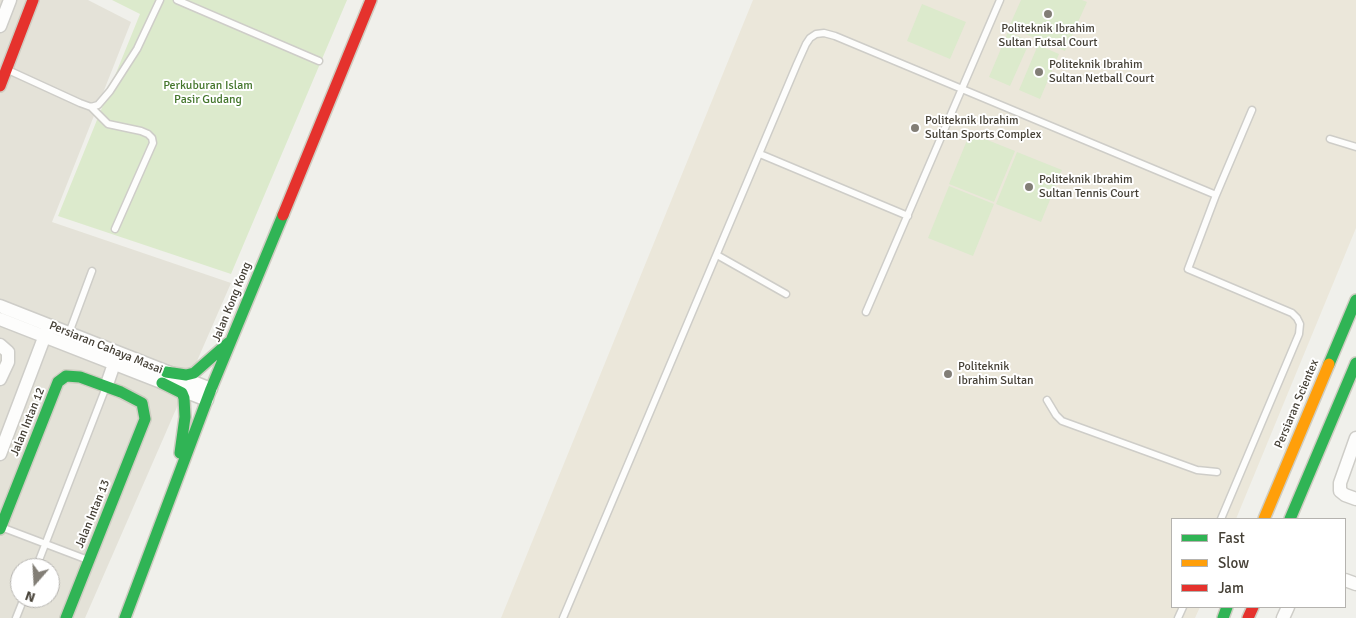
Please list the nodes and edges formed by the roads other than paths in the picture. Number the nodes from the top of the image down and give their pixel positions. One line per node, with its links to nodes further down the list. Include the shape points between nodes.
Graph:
1 (10, 0): 7 (street)
2 (33, 0): 9 (main road)
3 (160, 0): 12 (lane, via 137,48 110,91 98,105)
4 (177, 0): 8 (lane)
5 (371, 0): 29 (main road, Jalan Kong Kong)
6 (1000, 0): 11 (lane)
7 (0, 26)
8 (318, 61)
9 (6, 69): 10 (main road); 12 (lane)
10 (0, 86)
11 (963, 89): 16 (lane, via 835,36 816,34 806,44); 17 (lane); 18 (lane)
12 (91, 107): 19 (lane, via 108,124 141,131 148,134 153,143)
13 (1252, 110): 17 (lane)
14 (1330, 139): 15 (lane)
15 (1356, 147)
16 (760, 154): 18 (lane); 20 (lane)
17 (1216, 194): 44 (lane, via 1188,269 1292,313 1300,324 1300,334)
18 (908, 216): 25 (lane)
19 (115, 229)
20 (718, 255): 22 (lane); 53 (lane)
21 (92, 271): 28 (lane)
22 (786, 294)
23 (1356, 300): 45 (main road, Persiaran Scientex)
24 (0, 306): 27 (street, Persiaran Cahaya Masai)
25 (866, 312)
26 (0, 319): 27 (street, Persiaran Cahaya Masai)
27 (47, 331): 28 (street, Persiaran Cahaya Masai); 32 (street, Persiaran Cahaya Masai); 38 (street)
28 (69, 333): 33 (street, Persiaran Cahaya Masai)
29 (231, 341): 33 (main road, via 194,373); 36 (main road, Jalan Kong Kong)
30 (4, 348): 34 (street, via 8,362)
31 (1356, 362): 46 (main road)
32 (114, 364): 33 (street, Persiaran Cahaya Masai); 35 (street)
33 (164, 377): 36 (street, Persiaran Cahaya Masai); 42 (main road, via 182,393 186,403)
34 (0, 380)
35 (106, 387): 47 (main road, Jalan Intan 12, via 73,376 66,376 58,382); 48 (lane); 50 (main road, Jalan Intan 13, via 142,403 145,420)
36 (209, 394): 42 (main road, Jalan Kong Kong)
37 (1047, 400): 41 (lane, via 1062,421 1197,470)
38 (5, 424): 40 (street)
39 (1356, 438): 43 (street, via 1340,483 1340,490)
40 (0, 454)
41 (1217, 472)
42 (177, 482): 52 (main road, Jalan Kong Kong)
43 (1356, 499)
44 (1221, 518)
45 (1264, 518)
46 (1290, 518)
47 (0, 528): 48 (lane)
48 (46, 544): 49 (lane); 50 (lane)
49 (40, 558)
50 (89, 561): 51 (main road, Jalan Intan 13)
51 (66, 618)
52 (125, 618)
53 (563, 618)

